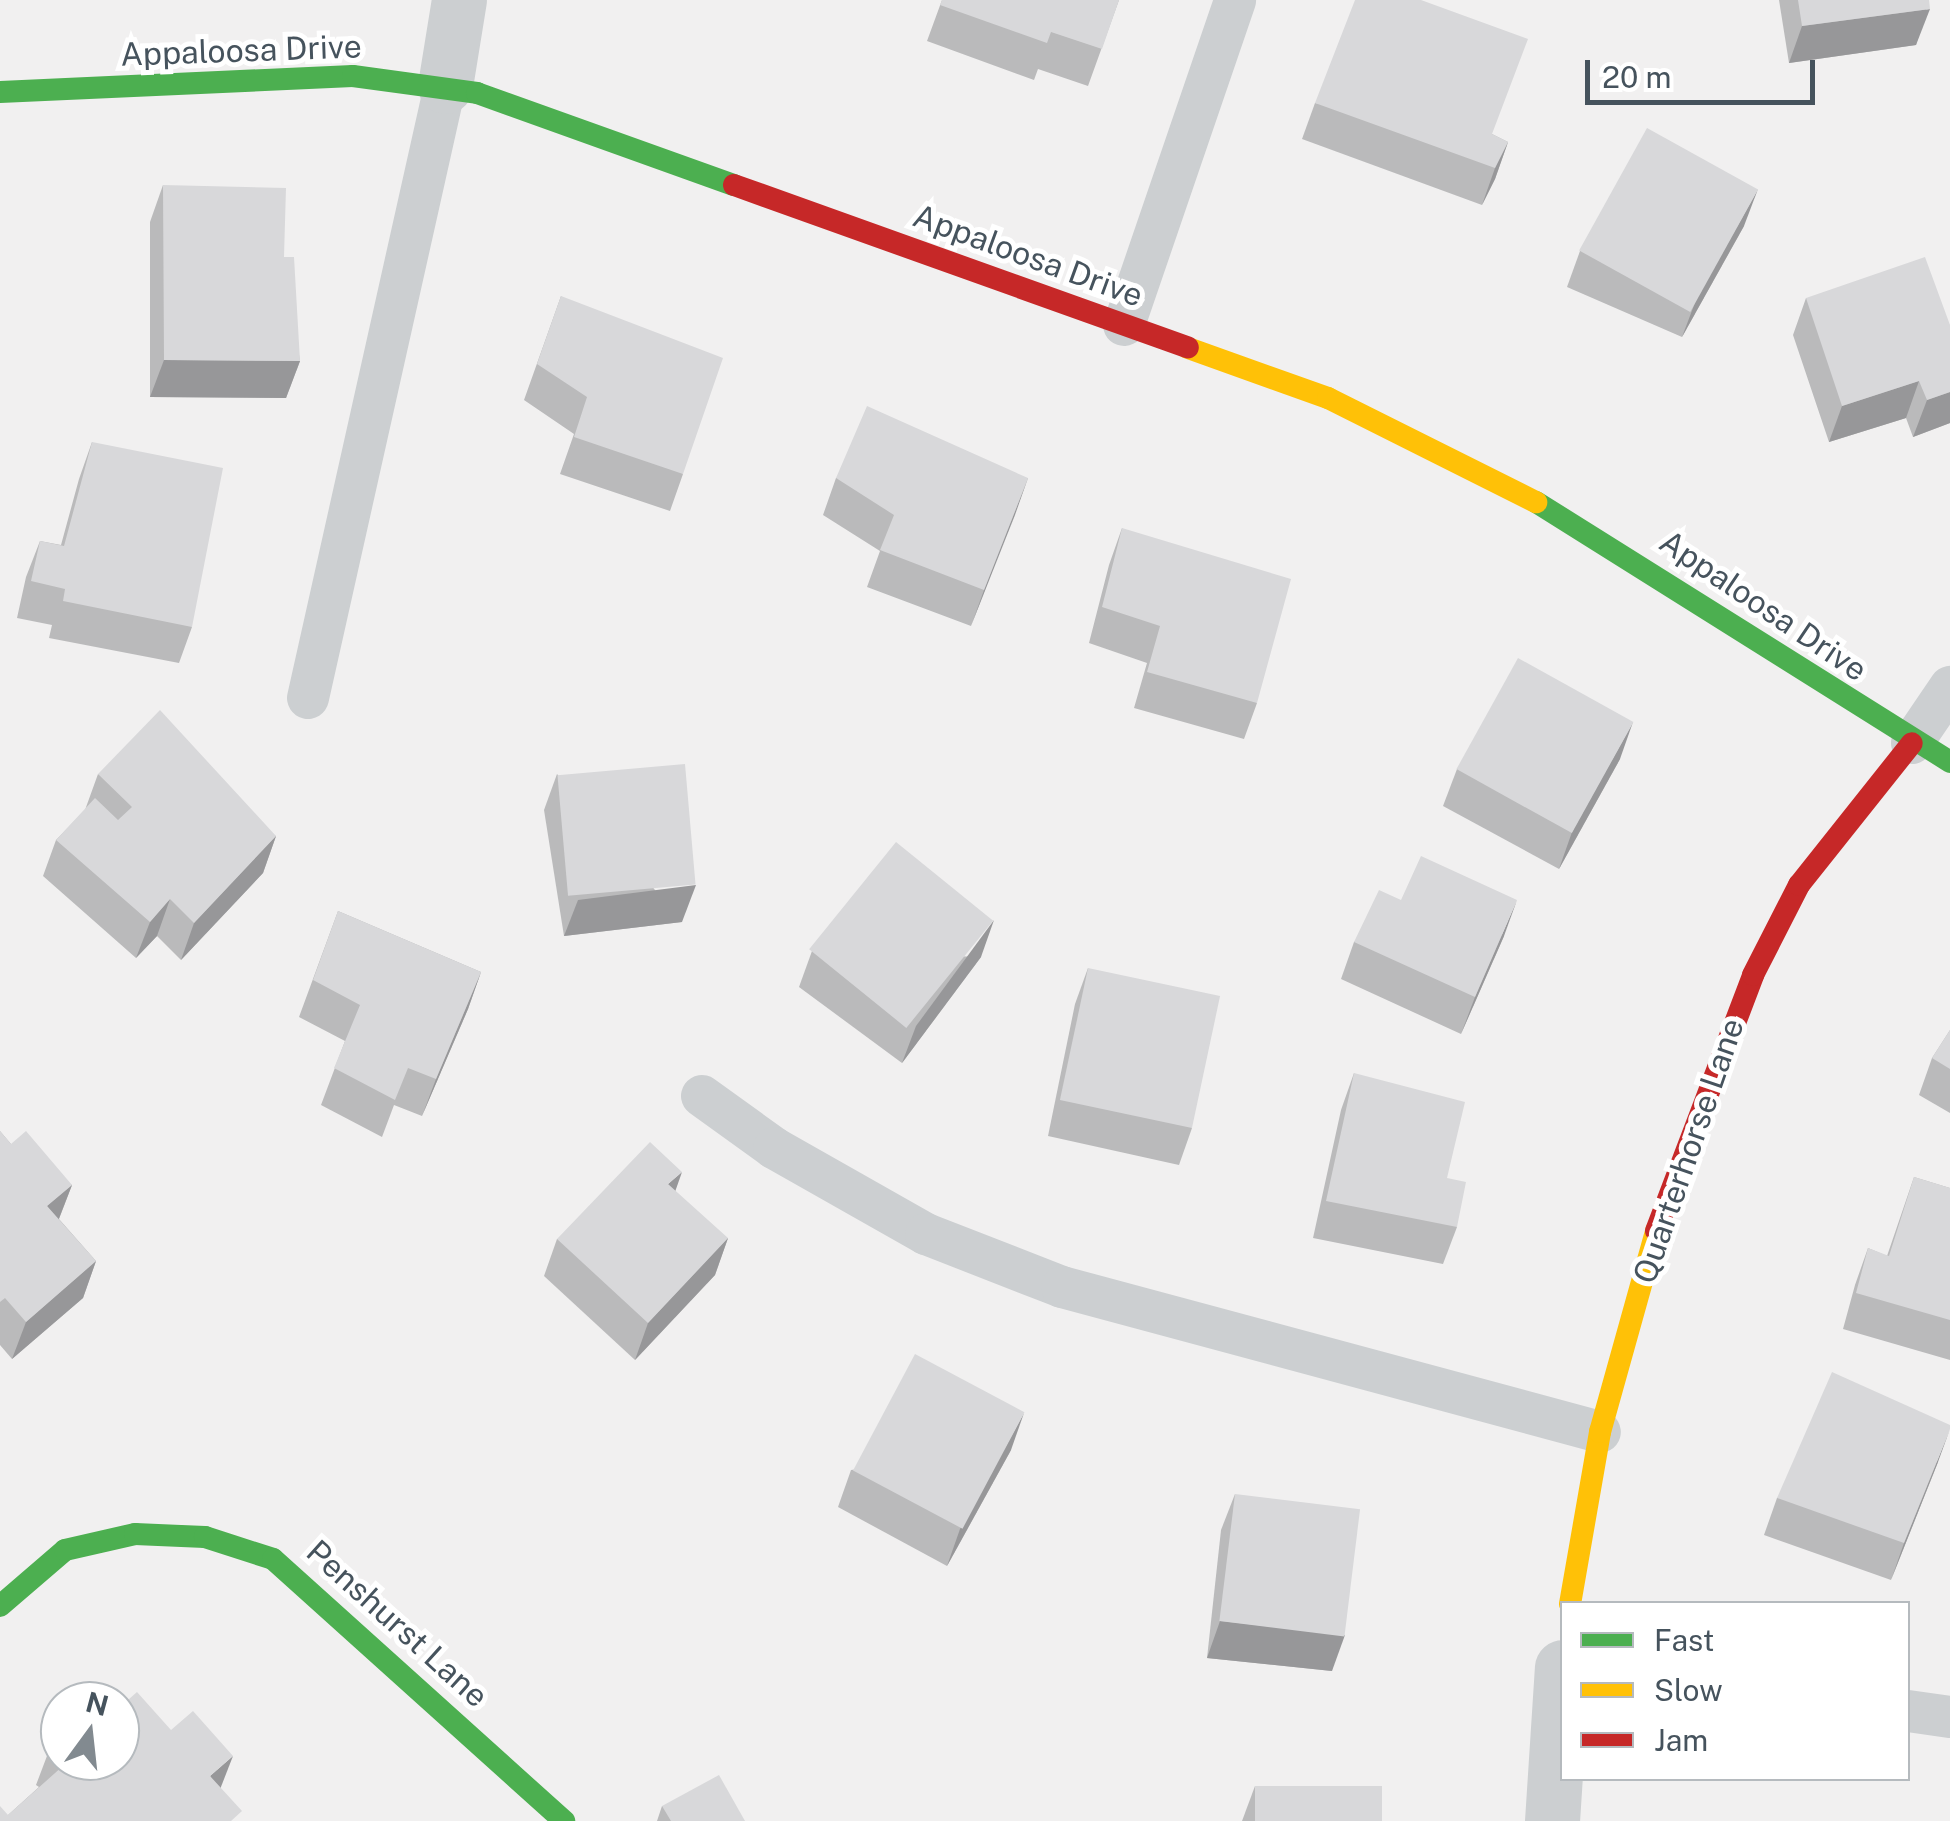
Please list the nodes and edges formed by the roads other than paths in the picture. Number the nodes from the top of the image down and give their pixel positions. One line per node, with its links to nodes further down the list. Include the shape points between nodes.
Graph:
1 (459, 0): 3 (street)
2 (1235, 0): 5 (lane)
3 (445, 86): 4 (street, Appaloosa Drive, via 353,76); 5 (street, Appaloosa Drive); 7 (lane)
4 (0, 92)
5 (1124, 325): 8 (street, Appaloosa Drive, via 1480,466 1597,532)
6 (1950, 686): 8 (lane)
7 (308, 698)
8 (1912, 743): 9 (street, Appaloosa Drive); 11 (street, Quarterhorse Lane, via 1800,886 1752,975 1666,1196)
9 (1950, 762)
10 (702, 1096): 11 (lane, via 926,1234 1062,1287)
11 (1600, 1432): 12 (street, Quarterhorse Lane)
12 (1571, 1601)
13 (0, 1606): 17 (street, Penshurst Lane, via 65,1550 135,1534 205,1536 273,1559)
14 (1560, 1707): 18 (street)
15 (1910, 1711): 16 (lane)
16 (1950, 1717)
17 (564, 1821)
18 (1552, 1821)

